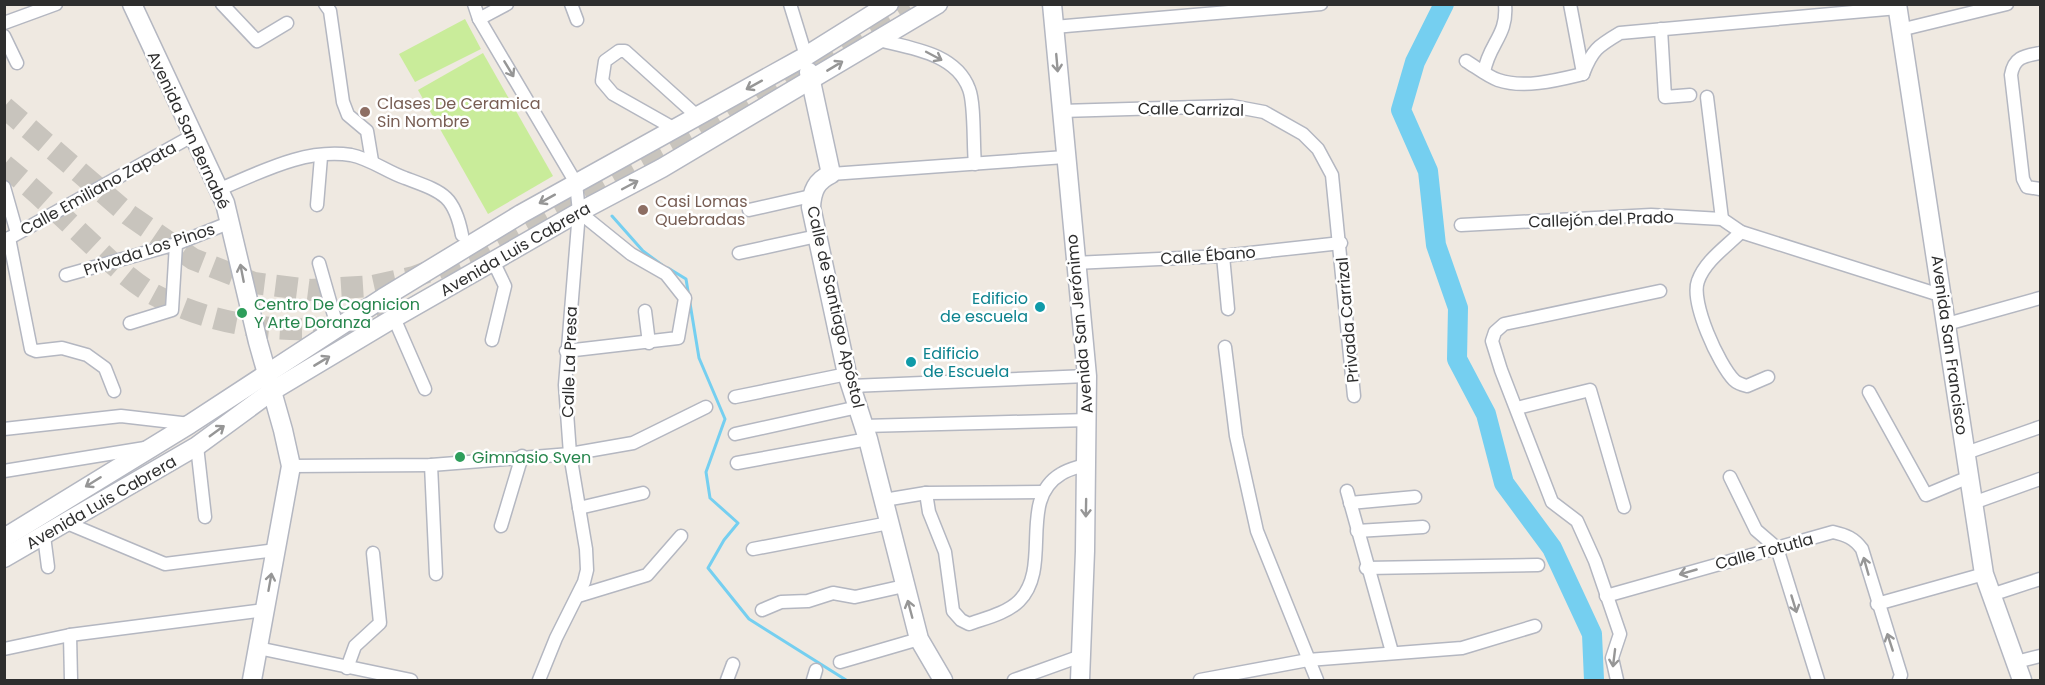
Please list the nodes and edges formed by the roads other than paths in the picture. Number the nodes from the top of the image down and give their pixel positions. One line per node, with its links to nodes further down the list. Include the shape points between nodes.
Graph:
1 (56, 4): 20 (street)
2 (132, 4): 39 (main road, Avenida San Bernabé)
3 (222, 4): 21 (street, via 257,41)
4 (474, 4): 18 (street)
5 (507, 4): 18 (street)
6 (571, 4): 19 (street)
7 (790, 4): 28 (street)
8 (889, 4): 28 (main road, Avenida Luis Cabrera)
9 (938, 4): 26 (main road, Avenida Luis Cabrera)
10 (1052, 4): 22 (main road, Avenida San Jerónimo)
11 (1321, 4): 17 (street)
12 (1505, 4): 31 (street, via 1504,30 1486,58)
13 (1570, 4): 32 (street)
14 (2007, 4): 24 (street)
15 (1898, 6): 23 (street); 24 (main road, Avenida San Francisco)
16 (328, 7): 42 (street, via 343,102 348,115 367,131)
17 (1238, 9): 22 (street)
18 (479, 19): 45 (street, one-way to 45)
19 (577, 20)
20 (4, 23)
21 (287, 23)
22 (1054, 27): 36 (main road, Avenida San Jerónimo, one-way to 36)
23 (1661, 29): 32 (street, via 1620,33 1599,45 1590,55); 34 (street, via 1665,97)
24 (1900, 30): 69 (main road, Avenida San Francisco)
25 (4, 36): 30 (street)
26 (878, 40): 33 (main road, Avenida Luis Cabrera, one-way to 26); 43 (street, one-way to 43, via 927,52 956,68 970,89)
27 (2040, 53): 48 (street, via 2020,57 2013,64 2011,75 2023,179 2027,187)
28 (806, 56): 33 (main road); 37 (main road, Avenida Luis Cabrera, one-way to 37)
29 (1466, 61): 31 (street)
30 (17, 63)
31 (1484, 72): 32 (street, via 1498,80 1516,83)
32 (1583, 74)
33 (811, 81): 44 (main road); 52 (main road, Avenida Luis Cabrera, one-way to 33)
34 (1690, 95)
35 (1707, 97): 53 (street)
36 (1061, 111): 41 (main road, Avenida San Jerónimo); 60 (street, Calle Carrizal, via 1232,106 1264,112 1302,134 1318,149 1332,175)
37 (697, 116): 38 (main road, Avenida Luis Cabrera); 38 (street, via 625,51 605,60 602,81 613,94)
38 (675, 129): 45 (main road, Avenida Luis Cabrera)
39 (192, 136): 47 (main road, Avenida San Bernabé); 59 (street, Calle Emiliano Zapata)
40 (321, 157): 42 (street, via 350,155); 47 (street, via 296,159); 50 (street)
41 (1065, 157): 43 (street); 66 (main road, Avenida San Jerónimo)
42 (372, 161): 57 (street, via 445,196 457,211)
43 (975, 164): 44 (street)
44 (831, 174): 49 (main road, Calle de Santiago Apóstol, via 822,178)
45 (576, 183): 52 (street, Calle La Presa); 76 (main road, Avenida Luis Cabrera, one-way to 76)
46 (4, 187): 59 (street)
47 (220, 189): 54 (main road, Avenida San Bernabé)
48 (2040, 189)
49 (811, 196): 51 (street); 58 (main road, Calle de Santiago Apóstol)
50 (317, 205)
51 (749, 210)
52 (579, 212): 64 (main road, Avenida Luis Cabrera); 78 (street, via 631,254 666,274 685,298 678,338); 80 (street, Calle La Presa)
53 (1722, 219): 55 (street, Callejón del Prado, via 1651,215); 56 (street)
54 (231, 222): 61 (street, Privada Los Pinos); 81 (main road, Avenida San Bernabé, one-way to 54)
55 (1461, 225)
56 (1741, 232): 69 (street); 83 (street, via 1705,267 1696,296 1709,337 1735,381 1747,386)
57 (462, 235)
58 (817, 236): 62 (street); 84 (main road, Calle de Santiago Apóstol)
59 (10, 238): 86 (street, via 31,348 62,348 87,355 105,368)
60 (1341, 243): 63 (street, Calle Ébano); 89 (street, Privada Carrizal)
61 (176, 244): 67 (street, Privada Los Pinos); 74 (street, via 172,310)
62 (739, 253)
63 (1224, 256): 66 (street, Calle Ébano); 71 (street)
64 (493, 261): 73 (main road, Avenida Luis Cabrera); 77 (street, via 505,286)
65 (319, 263): 76 (street)
66 (1074, 263): 82 (main road, Avenida San Jerónimo)
67 (66, 275)
68 (1660, 291): 93 (street, via 1504,324 1492,341)
69 (1943, 296): 75 (main road, Avenida San Francisco)
70 (2040, 298): 75 (street)
71 (1228, 309)
72 (645, 311): 78 (street)
73 (394, 318): 85 (street); 87 (main road, Avenida Luis Cabrera, one-way to 73)
74 (130, 322)
75 (1947, 324): 102 (main road, Avenida San Francisco)
76 (337, 326): 81 (main road, Avenida Luis Cabrera)
77 (492, 339)
78 (649, 343): 80 (street)
79 (1225, 347): 157 (street, via 1236,436 1257,531)
80 (566, 351): 103 (street, Calle La Presa)
81 (267, 372): 87 (main road, Avenida San Bernabé); 95 (main road, Avenida Luis Cabrera)
82 (1087, 376): 84 (street); 94 (main road, Avenida San Jerónimo)
83 (1768, 377)
84 (849, 380): 90 (street); 92 (main road, Calle de Santiago Apóstol)
85 (425, 389)
86 (114, 391)
87 (272, 391): 100 (main road, Avenida Luis Cabrera, one-way to 87); 108 (main road, Avenida San Bernabé)
88 (1869, 392): 111 (street, via 1926,495)
89 (1354, 396)
90 (735, 397)
91 (706, 407): 103 (street, via 633,443)
92 (858, 407): 98 (main road, Calle de Santiago Apóstol); 99 (street)
93 (1517, 408): 119 (street, via 1590,390); 145 (street, via 1552,502 1577,521)
94 (1088, 420): 98 (street); 107 (main road, Avenida San Jerónimo)
95 (190, 423): 97 (street, via 121,416); 101 (main road, Avenida Luis Cabrera)
96 (2040, 427): 102 (street)
97 (4, 429)
98 (866, 433): 105 (street); 117 (main road, Calle de Santiago Apóstol)
99 (735, 434)
100 (197, 446): 121 (street); 122 (main road, Avenida Luis Cabrera)
101 (149, 447): 109 (street); 124 (main road, Avenida Luis Cabrera, one-way to 124)
102 (1966, 453): 111 (main road, Avenida San Francisco)
103 (570, 454): 104 (street); 120 (street, Calle La Presa)
104 (522, 456): 106 (street); 125 (street)
105 (737, 463)
106 (431, 465): 108 (street); 139 (street)
107 (1087, 465): 113 (street, via 1059,474); 155 (main road, Avenida San Jerónimo, one-way to 155)
108 (291, 466): 133 (main road, Avenida San Bernabé)
109 (4, 471)
110 (1730, 477): 131 (street, via 1756,530)
111 (1969, 477): 118 (main road, Avenida San Francisco)
112 (2040, 479): 118 (street)
113 (1044, 492): 115 (street); 115 (street, via 1038,513 1034,579 1019,601 969,624 953,610 945,552 928,512)
114 (643, 493): 120 (street)
115 (927, 493): 117 (street)
116 (1415, 497): 127 (street, via 1349,497)
117 (884, 500): 123 (main road, Calle de Santiago Apóstol)
118 (1973, 503): 140 (main road, Avenida San Francisco)
119 (1624, 507)
120 (579, 508): 144 (street, Calle La Presa, via 587,570)
121 (206, 516)
122 (66, 523): 128 (main road, Avenida Luis Cabrera); 133 (street, via 165,564)
123 (890, 523): 132 (street); 142 (main road, Calle de Santiago Apóstol)
124 (13, 525): 130 (main road, Avenida Luis Cabrera)
125 (501, 526)
126 (1423, 527): 127 (street)
127 (1357, 531): 138 (street)
128 (44, 536): 135 (main road, Avenida Luis Cabrera); 137 (street)
129 (681, 536): 144 (street, via 647,575)
130 (4, 538)
131 (1777, 548): 145 (street, Calle Totutla, one-way to 145); 146 (street, Calle Totutla, one-way to 131, via 1862,549 1846,535 1833,532); 174 (street, one-way to 174)
132 (753, 549)
133 (276, 550): 147 (main road, Avenida San Bernabé, one-way to 133)
134 (374, 553): 161 (street, via 380,623 356,646)
135 (4, 558)
136 (1538, 565): 138 (street)
137 (48, 567)
138 (1366, 568): 154 (street)
139 (436, 574)
140 (1984, 574): 143 (main road, Avenida San Francisco); 146 (street)
141 (2040, 579): 143 (street)
142 (904, 586): 148 (street, via 855,597 833,593 808,601 781,602); 151 (main road, Calle de Santiago Apóstol, one-way to 142)
143 (1999, 593): 159 (main road, Avenida San Francisco)
144 (578, 596): 166 (street, Calle La Presa)
145 (1606, 596): 173 (street, one-way to 173, via 1620,634 1612,658)
146 (1877, 604): 175 (street, Calle Totutla, one-way to 146, via 1901,675)
147 (265, 610): 150 (street); 152 (main road, Avenida San Bernabé)
148 (762, 610)
149 (1535, 626): 154 (street, via 1462,648)
150 (70, 635): 153 (street); 163 (street)
151 (919, 639): 158 (street); 168 (main road, Calle de Santiago Apóstol)
152 (258, 648): 161 (street); 164 (main road, Avenida San Bernabé)
153 (4, 649)
154 (1392, 652): 157 (street)
155 (1081, 656): 169 (street); 170 (main road, Avenida San Jerónimo)
156 (2040, 656): 159 (street)
157 (1308, 660): 171 (street); 172 (street)
158 (840, 662)
159 (2016, 662): 176 (main road, Avenida San Francisco)
160 (733, 664): 167 (street)
161 (347, 668): 162 (street)
162 (369, 676): 165 (street)
163 (71, 681)
164 (252, 681)
165 (411, 681)
166 (539, 681)
167 (727, 681)
168 (943, 681)
169 (1014, 681)
170 (1080, 681)
171 (1200, 681)
172 (1317, 681)
173 (1617, 681)
174 (1818, 681)
175 (1899, 681)
176 (2022, 681)

